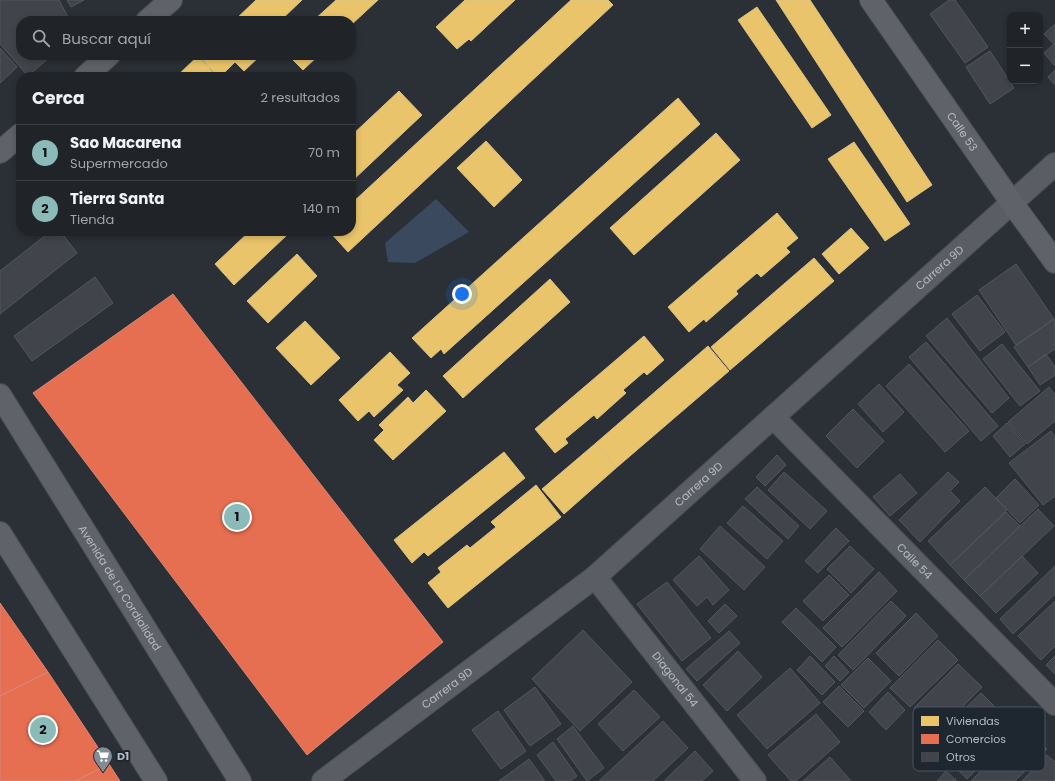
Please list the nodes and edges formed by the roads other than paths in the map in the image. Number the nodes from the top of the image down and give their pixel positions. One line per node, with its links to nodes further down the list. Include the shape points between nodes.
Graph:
1 (171, 0): 3 (main road)
2 (871, 0): 9 (main road, Calle 53)
3 (153, 16)
4 (104, 60): 5 (main road)
5 (90, 72)
6 (16, 138): 7 (main road)
7 (0, 152)
8 (1055, 164): 9 (street, Carrera 9D)
9 (1012, 203): 10 (main road, Calle 53); 12 (street, Carrera 9D)
10 (1055, 262)
11 (0, 394): 17 (main road, Avenida de La Cordialidad)
12 (773, 417): 14 (street, Carrera 9D); 15 (street, Calle 54)
13 (0, 533): 16 (main road)
14 (595, 577): 18 (street, Carrera 9D); 19 (street, Diagonal 54)
15 (1055, 704)
16 (156, 781)
17 (240, 781)
18 (323, 781)
19 (755, 781)

